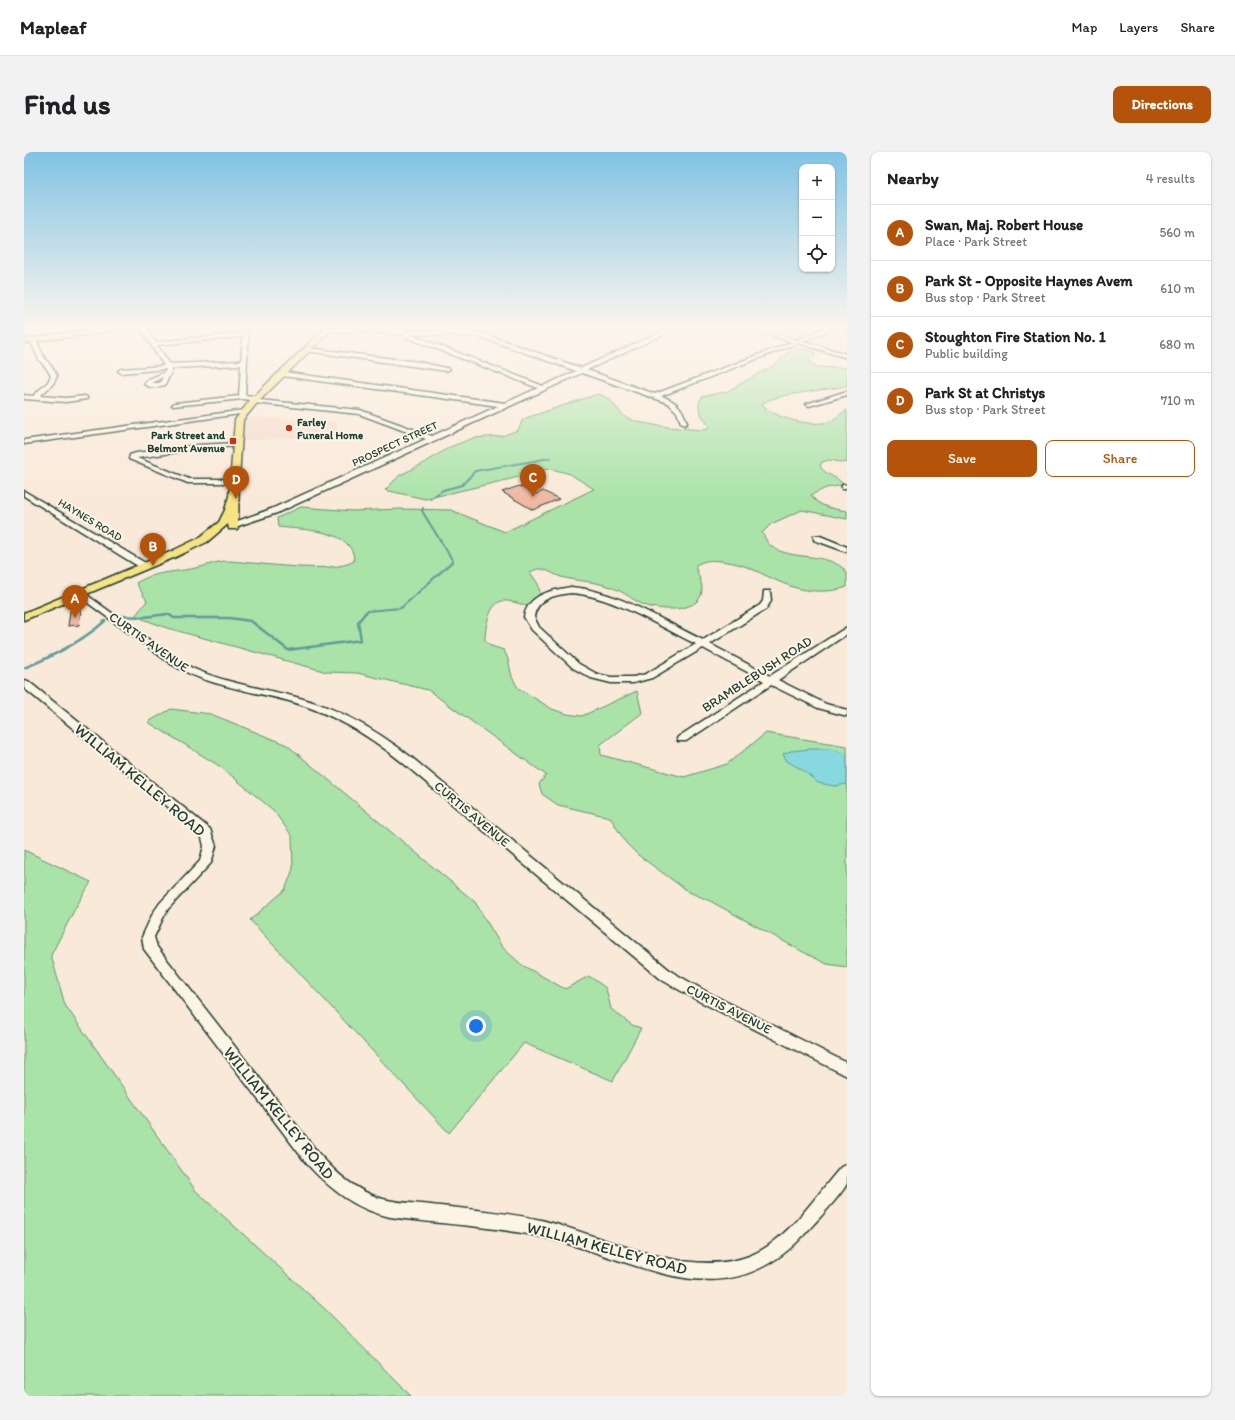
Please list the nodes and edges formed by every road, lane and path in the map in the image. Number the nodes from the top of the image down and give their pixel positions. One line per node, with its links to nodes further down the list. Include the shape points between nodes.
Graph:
1 (49, 385): 14 (street)
2 (243, 385): 13 (street)
3 (272, 385): 16 (main road)
4 (362, 385): 19 (street)
5 (536, 385): 9 (street)
6 (550, 385): 9 (street, PROSPECT STREET)
7 (625, 385): 11 (street)
8 (685, 385): 11 (street)
9 (544, 388): 19 (street, PROSPECT STREET)
10 (847, 393): 17 (street)
11 (656, 396): 21 (street, via 676,407)
12 (24, 397): 14 (street)
13 (243, 397): 16 (street); 18 (street)
14 (34, 398): 15 (street)
15 (85, 398)
16 (256, 400): 20 (main road); 22 (street, via 360,412)
17 (809, 404)
18 (175, 405)
19 (505, 405): 22 (street, PROSPECT STREET)
20 (245, 412): 23 (street); 24 (main road, via 238,422)
21 (684, 423)
22 (432, 439): 28 (street, PROSPECT STREET)
23 (24, 442)
24 (236, 445): 25 (main road); 25 (street, via 199,447 133,457 188,481)
25 (234, 481): 27 (main road)
26 (24, 493): 34 (street, HAYNES ROAD)
27 (233, 497): 29 (main road); 30 (main road)
28 (274, 511): 29 (street, PROSPECT STREET); 29 (street, PROSPECT STREET, via 243,527)
29 (236, 522): 30 (main road); 32 (main road, via 228,532)
30 (222, 526): 32 (main road)
31 (817, 538): 33 (street)
32 (184, 550): 34 (main road)
33 (847, 550)
34 (144, 566): 35 (main road)
35 (80, 593): 37 (main road); 44 (street, CURTIS AVENUE, via 191,672 306,703 374,735 666,976)
36 (767, 593): 39 (street, via 767,601 763,607)
37 (24, 617)
38 (847, 630): 40 (street, BRAMBLEBUSH ROAD)
39 (703, 644): 39 (street, via 614,600 590,592 569,591 550,594 536,602 530,612 531,622 535,628 576,666 606,679 625,681 646,678); 40 (street)
40 (771, 681): 42 (street, via 815,703); 43 (street, BRAMBLEBUSH ROAD)
41 (24, 683): 45 (street, WILLIAM KELLEY ROAD, via 206,832 210,846 205,863 157,916 148,937 151,949 313,1159 344,1190 376,1205 396,1210 539,1228 670,1268 717,1272 757,1262 774,1252 793,1235)
42 (847, 713)
43 (682, 739)
44 (847, 1070)
45 (847, 1172)

